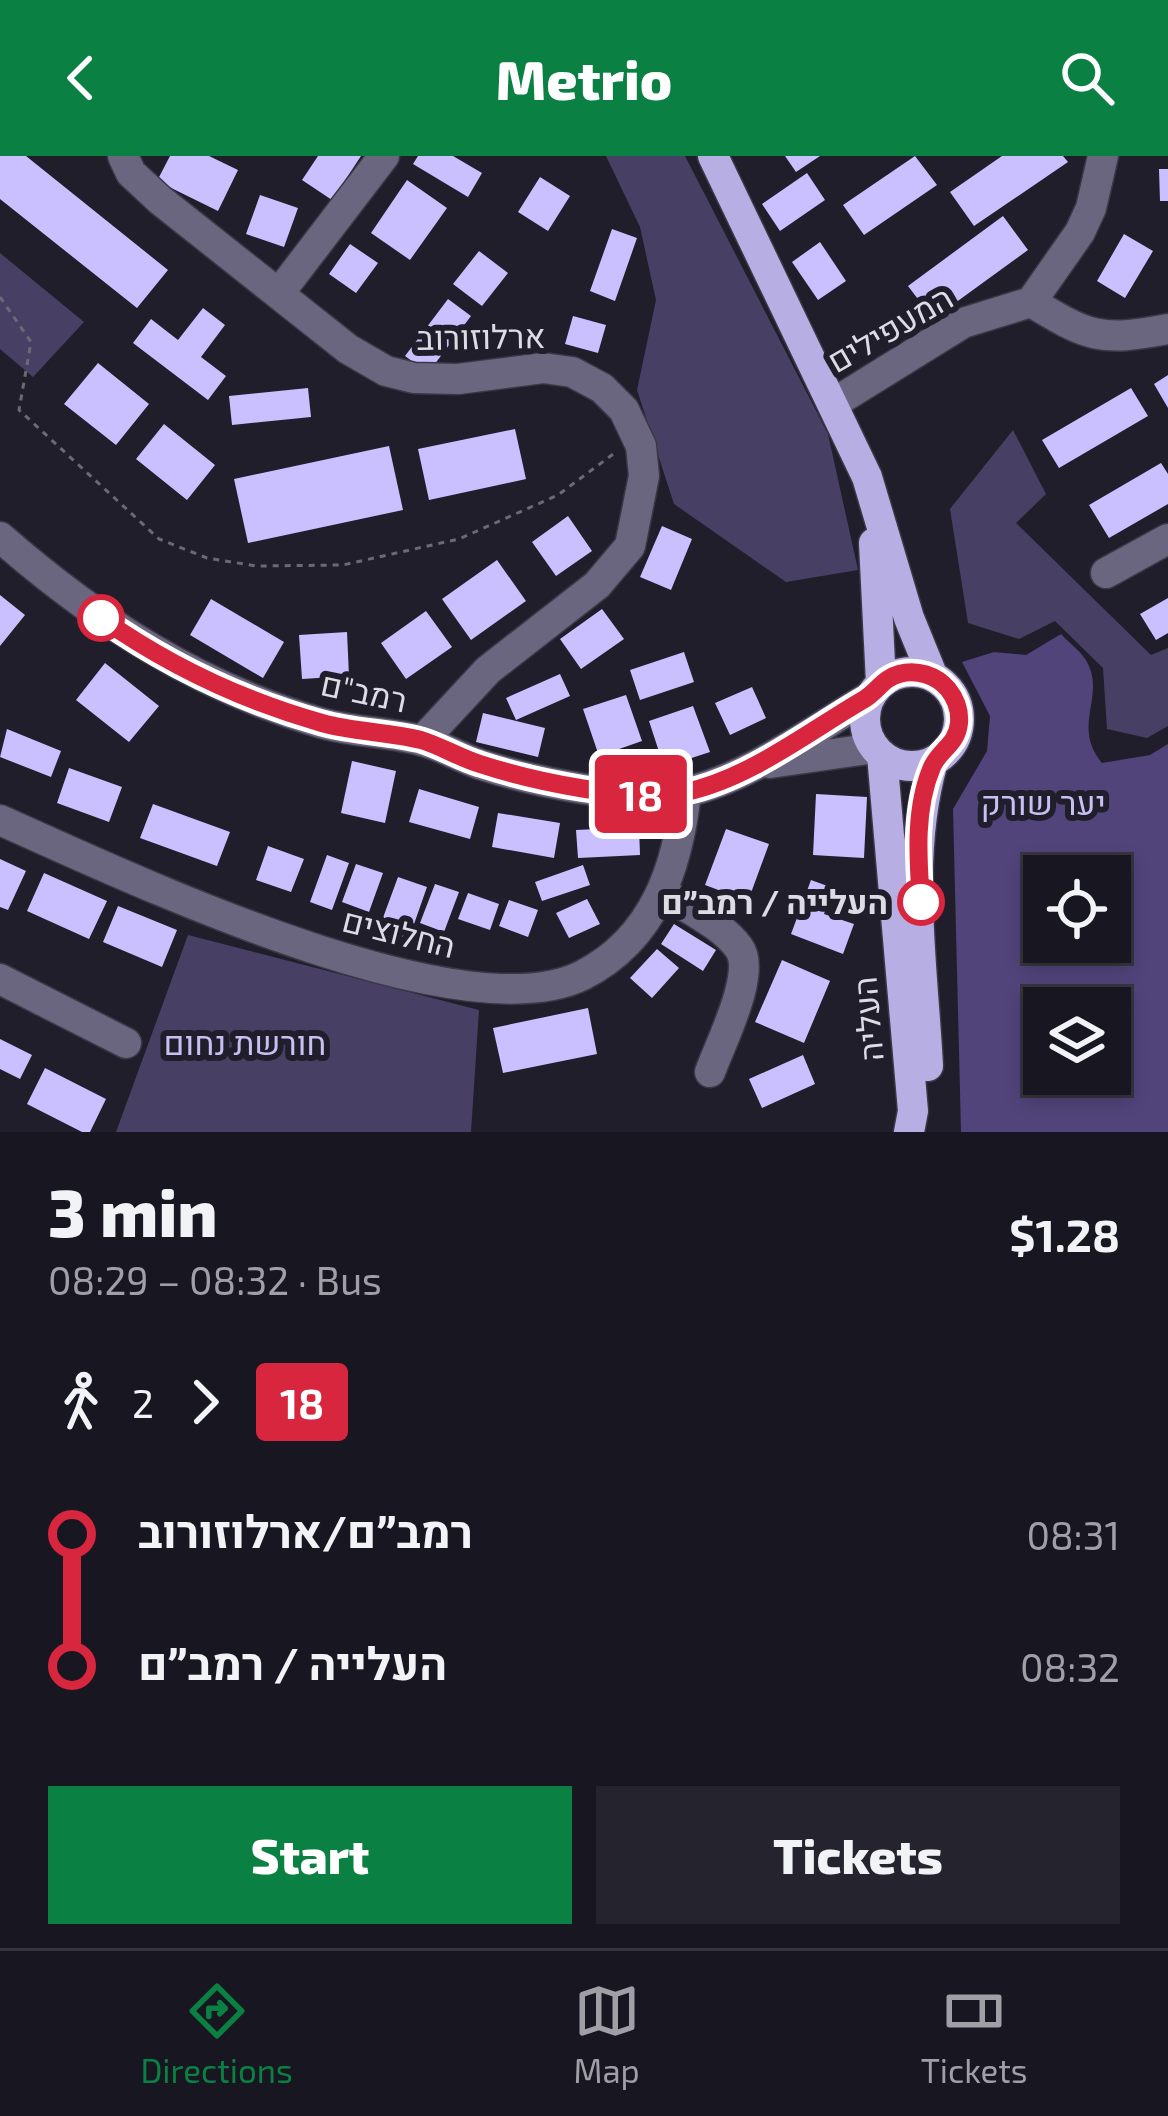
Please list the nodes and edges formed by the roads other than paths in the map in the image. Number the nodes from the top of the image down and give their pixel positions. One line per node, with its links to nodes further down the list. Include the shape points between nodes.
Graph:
1 (123, 156): 5 (street, ארלוזורוב, via 160,200)
2 (384, 156): 5 (street)
3 (713, 156): 8 (main road)
4 (1103, 156): 6 (street, via 1080,232)
5 (280, 292): 15 (street, ארלוזורוב, via 348,350 413,378 572,372 602,388 637,437 644,476 630,546 597,585 488,670)
6 (1030, 302): 7 (street, via 1083,333 1120,338); 8 (street, המעפילים, via 963,323)
7 (1168, 329)
8 (834, 404): 9 (main road)
9 (867, 477): 13 (main road); 14 (main road)
10 (0, 537): 15 (street, רמב"ם, via 74,599 193,675 325,724)
11 (1168, 539): 12 (street)
12 (1106, 573)
13 (933, 677): 14 (main road, via 907,672); 17 (main road, via 954,698 959,727)
14 (876, 689): 16 (main road, via 865,722); 18 (street, רמב"ם)
15 (422, 741): 19 (street, רמב"ם, via 530,778 634,794)
16 (878, 752): 17 (main road, via 907,766); 18 (street, רמב"ם); 25 (main road, העליה)
17 (933, 761): 26 (main road, העליה, via 918,856)
18 (753, 766): 19 (street, רמב"ם)
19 (686, 792): 21 (street, החלוצים)
20 (0, 820): 21 (street, החלוצים, via 305,947 486,990 580,977 617,953)
21 (663, 892): 24 (street, via 737,944 746,960)
22 (0, 980): 23 (street)
23 (127, 1043)
24 (710, 1072)
25 (909, 1132)
26 (927, 1132)

